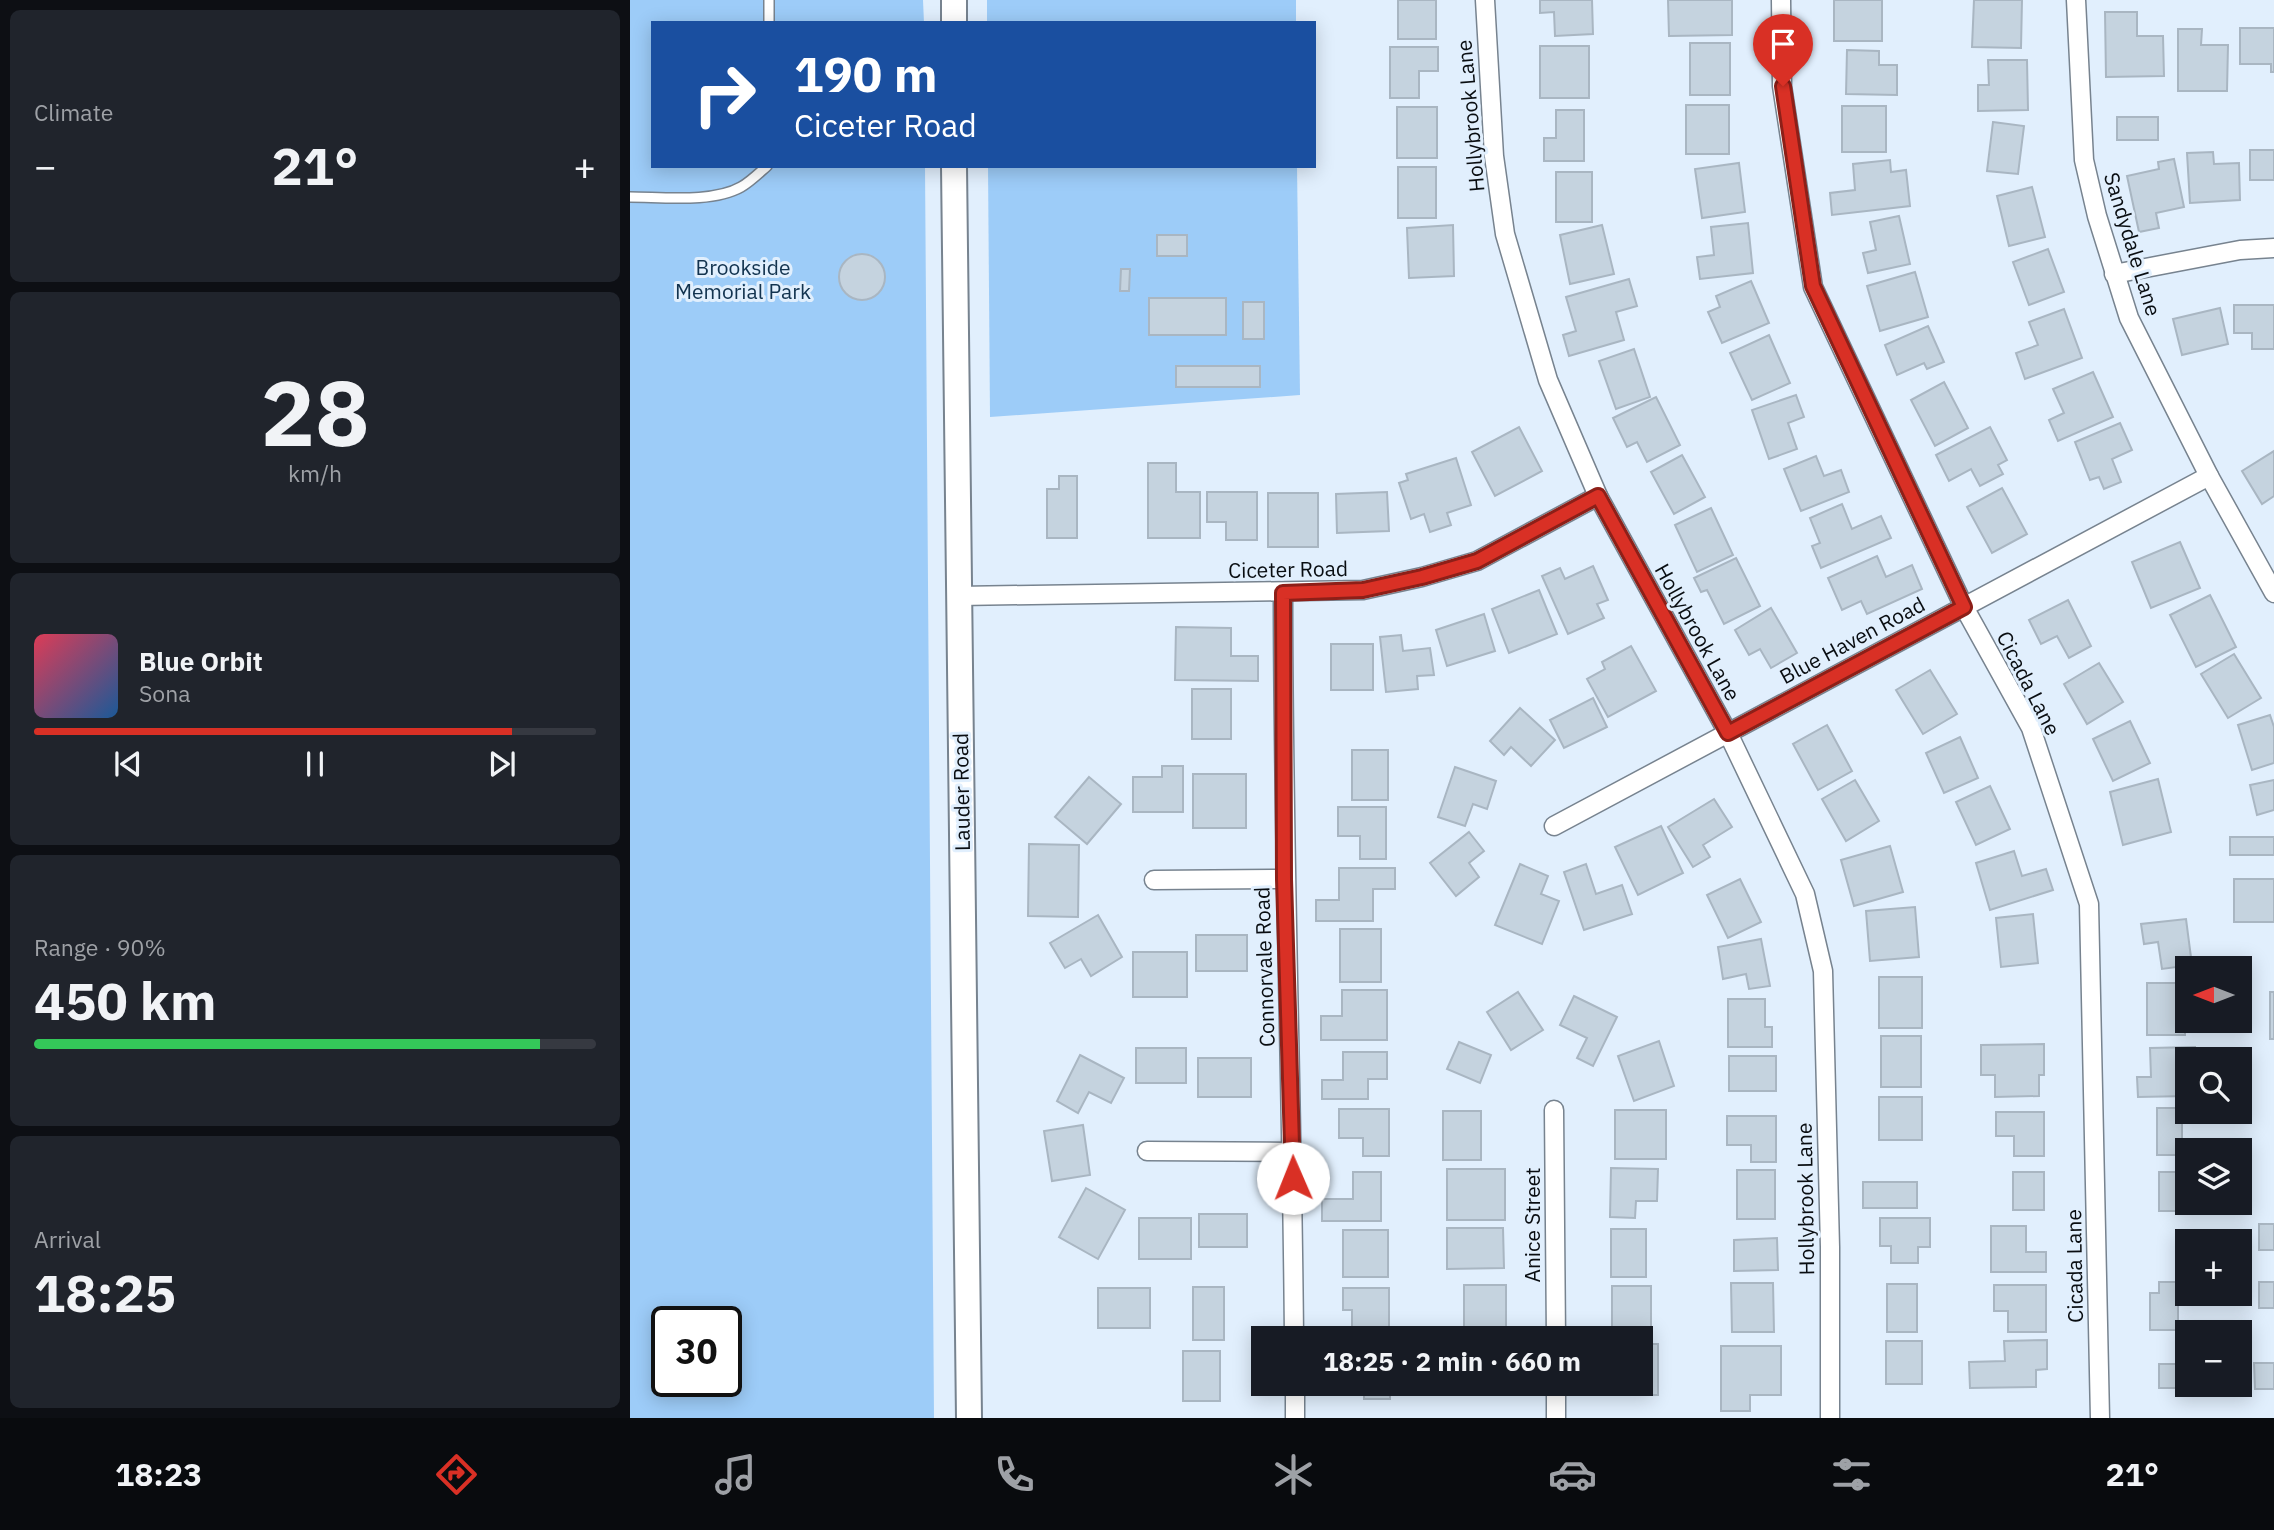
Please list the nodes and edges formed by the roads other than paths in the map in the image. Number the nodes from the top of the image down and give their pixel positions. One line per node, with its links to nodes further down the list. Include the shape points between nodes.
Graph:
1 (769, 0): 6 (lane)
2 (954, 0): 7 (main road)
3 (1485, 0): 14 (street, Hollybrook Lane, via 1494,156 1505,234 1548,380)
4 (1781, 0): 19 (street, Cicada Lane, via 1783,86 1813,286)
5 (2076, 0): 12 (street, Sandydale Lane, via 2084,159)
6 (769, 21)
7 (954, 21)
8 (765, 168): 10 (lane, via 726,193)
9 (954, 168): 18 (main road, Lauder Road)
10 (630, 197)
11 (2274, 248): 12 (street)
12 (2114, 274): 13 (street, Sandydale Lane, via 2129,318)
13 (2210, 476): 15 (street, Sandydale Lane); 19 (street, Blue Haven Road)
14 (1598, 496): 16 (street, Ciceter Road, via 1477,561 1363,590); 20 (street, Hollybrook Lane)
15 (2269, 572): 17 (street, Sandydale Lane)
16 (1283, 593): 18 (street, Ciceter Road); 22 (street, Connorvale Road)
17 (2274, 593)
18 (959, 596): 31 (main road, Lauder Road)
19 (1964, 607): 20 (street, Blue Haven Road); 35 (street, Cicada Lane, via 2031,728 2089,904)
20 (1728, 733): 21 (street, Blue Haven Road); 34 (street, Hollybrook Lane, via 1805,894 1823,971)
21 (1554, 825)
22 (1284, 879): 23 (street); 26 (street, Connorvale Road)
23 (1154, 880)
24 (1554, 1110): 28 (street, Anice Street)
25 (1147, 1151): 26 (street)
26 (1293, 1152): 27 (street, Connorvale Road)
27 (1294, 1326)
28 (1556, 1326)
29 (1295, 1396): 32 (street)
30 (1556, 1396): 33 (street)
31 (969, 1418)
32 (1295, 1418)
33 (1556, 1418)
34 (1830, 1418)
35 (2100, 1418)

